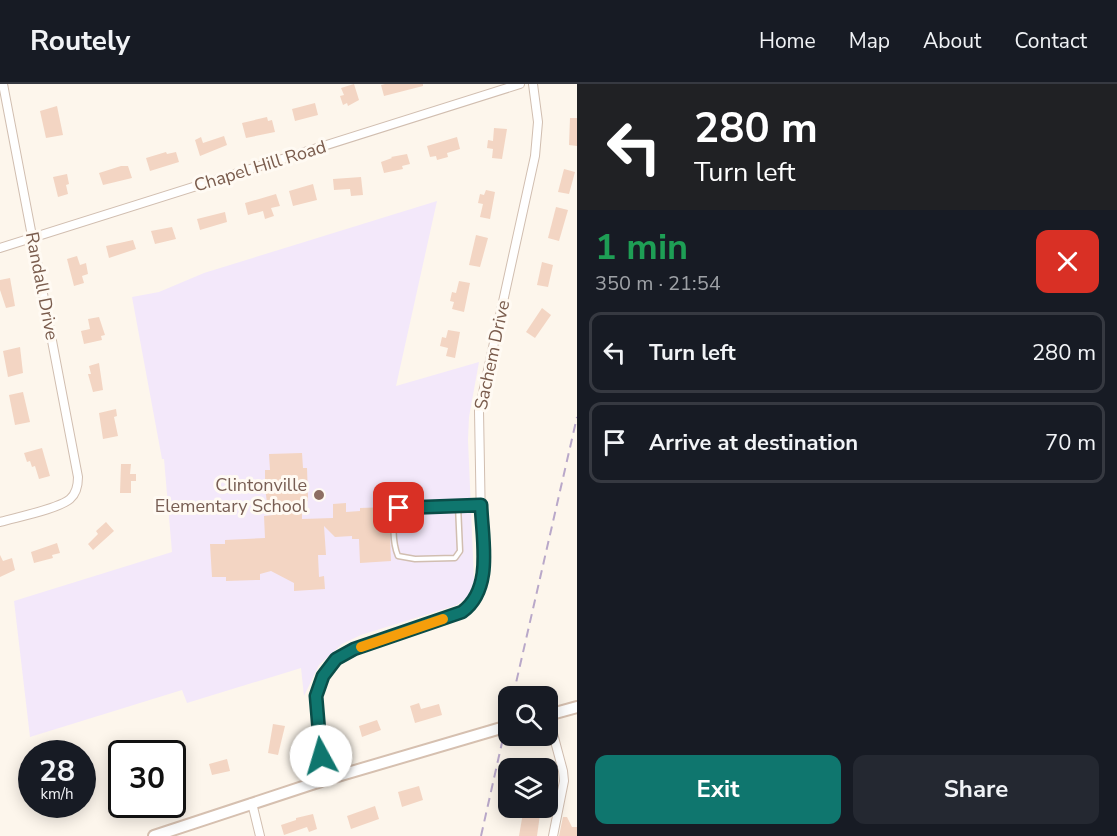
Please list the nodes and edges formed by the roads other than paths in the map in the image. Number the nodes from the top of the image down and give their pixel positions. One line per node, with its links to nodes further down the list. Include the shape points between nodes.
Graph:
1 (3, 84): 4 (street, Randall Drive)
2 (520, 84): 4 (street, Chapel Hill Road)
3 (533, 84): 7 (street, Sachem Drive, via 538,122 535,156 479,411)
4 (33, 237): 5 (street, Chapel Hill Road); 8 (street, Randall Drive, via 78,489 70,499 57,505)
5 (0, 248)
6 (458, 505): 6 (lane, via 459,555 415,559 398,556 394,514 399,508); 7 (lane)
7 (481, 505): 13 (street, Sachem Drive, via 482,582 474,602 462,612 342,655 323,676 316,708)
8 (0, 522)
9 (577, 707): 10 (main road)
10 (558, 712)
11 (498, 729): 13 (main road)
12 (556, 746): 17 (street, via 564,781)
13 (324, 780): 14 (main road)
14 (252, 803): 15 (main road); 16 (street)
15 (154, 836)
16 (260, 836)
17 (553, 836)

